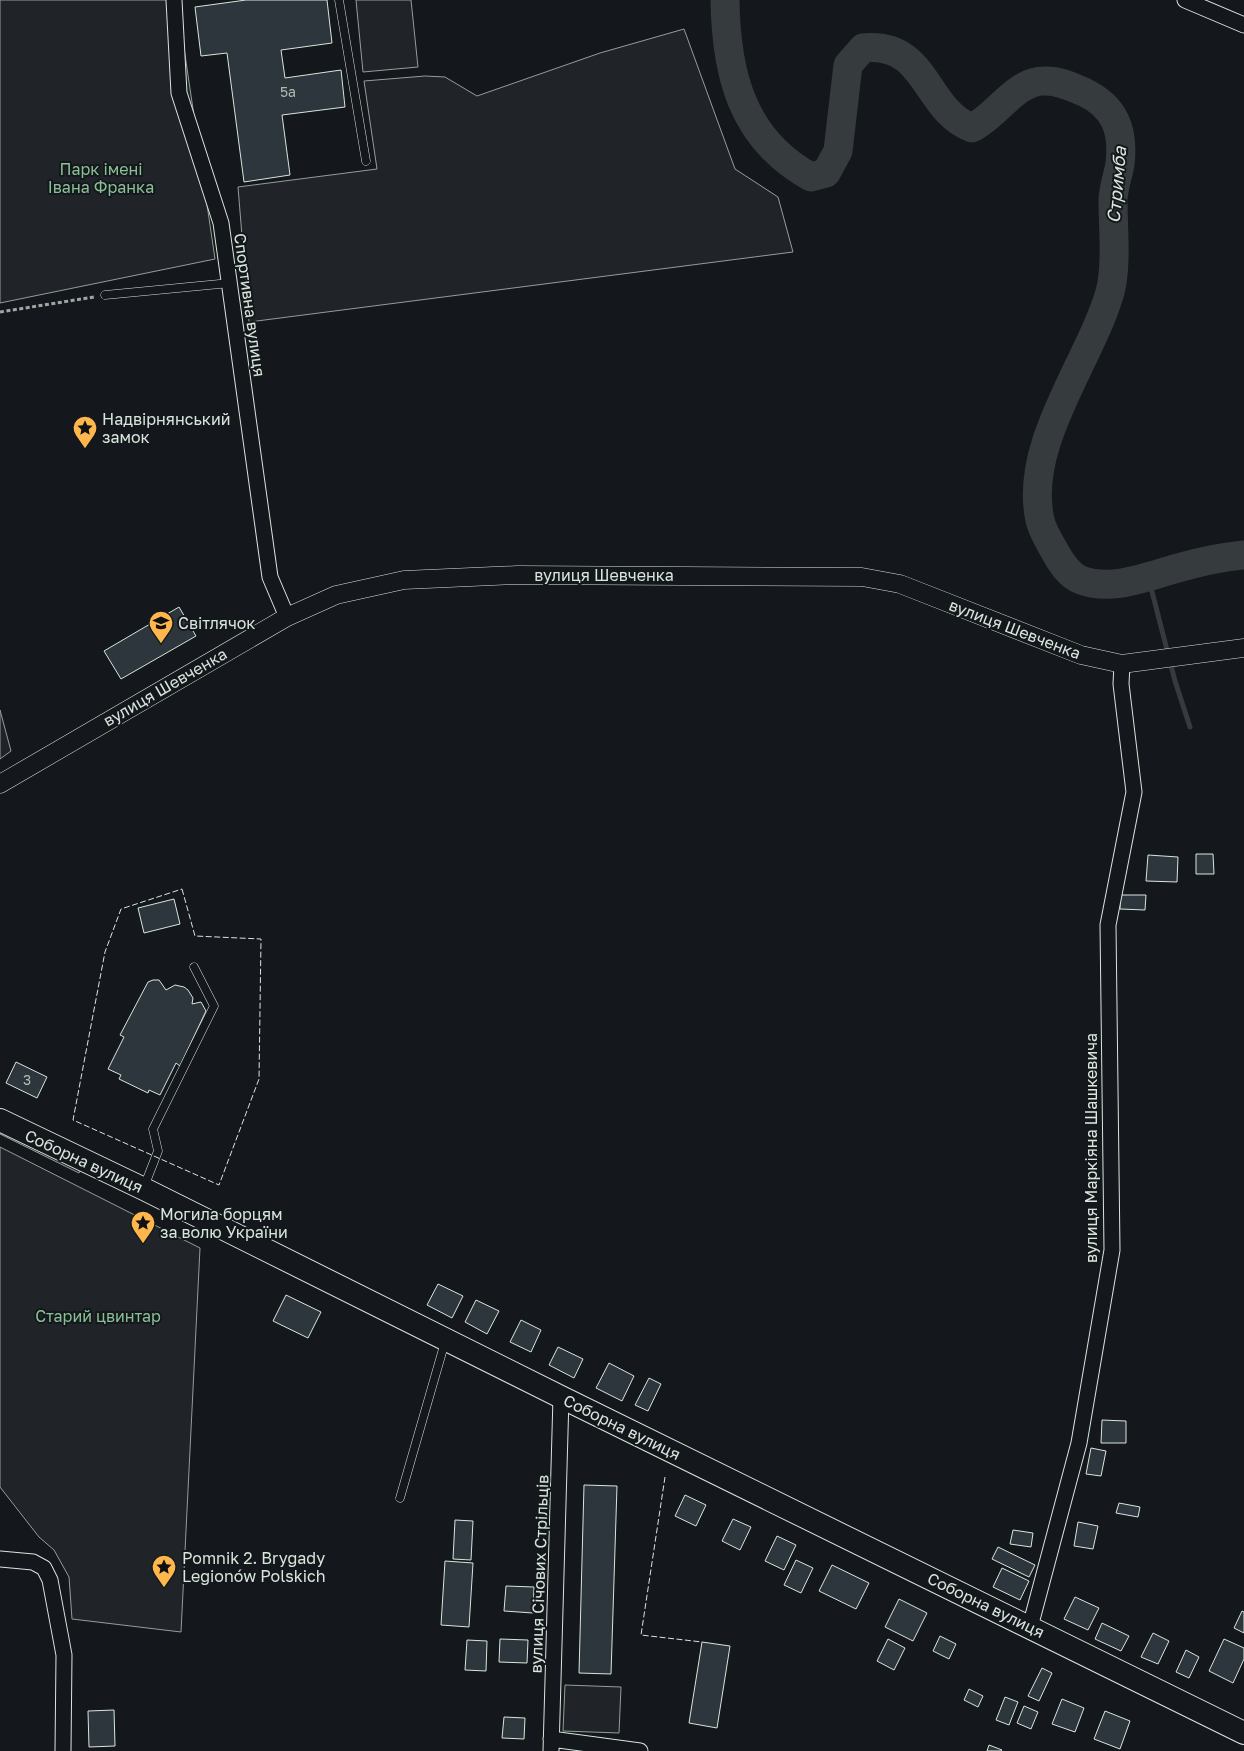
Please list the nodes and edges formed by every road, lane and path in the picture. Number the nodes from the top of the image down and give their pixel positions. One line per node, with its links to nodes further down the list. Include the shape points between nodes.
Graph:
1 (174, 0): 6 (street, Спортивна вулиця, via 179,93 221,223)
2 (339, 0): 5 (lane)
3 (1185, 0): 4 (street)
4 (1244, 25)
5 (366, 161)
6 (230, 283): 7 (lane); 9 (street, Спортивна вулиця, via 270,577)
7 (105, 295): 8 (path)
8 (0, 312)
9 (287, 617): 11 (street, вулиця Шевченка, via 336,595 404,580 517,575 862,577 900,584 1081,655); 12 (street, вулиця Шевченка)
10 (1244, 648): 11 (street, вулиця Шевченка)
11 (1122, 664): 20 (street, вулиця Маркіяна Шашкевича, via 1121,684 1134,792 1108,925 1112,1250 1079,1443)
12 (0, 784)
13 (194, 967): 15 (lane, via 214,1006 153,1129 158,1151)
14 (0, 1120): 15 (main road, Соборна вулиця)
15 (144, 1189): 16 (main road, Соборна вулиця)
16 (446, 1339): 17 (main road, Соборна вулиця); 18 (lane)
17 (561, 1398): 20 (main road, Соборна вулиця); 22 (street, вулиця Січових Стрільців)
18 (400, 1498)
19 (0, 1559): 23 (street, via 33,1562 44,1568 50,1580 64,1655)
20 (1030, 1626): 21 (main road, Соборна вулиця)
21 (1244, 1733)
22 (551, 1745): 24 (street)
23 (63, 1751)
24 (640, 1751)

